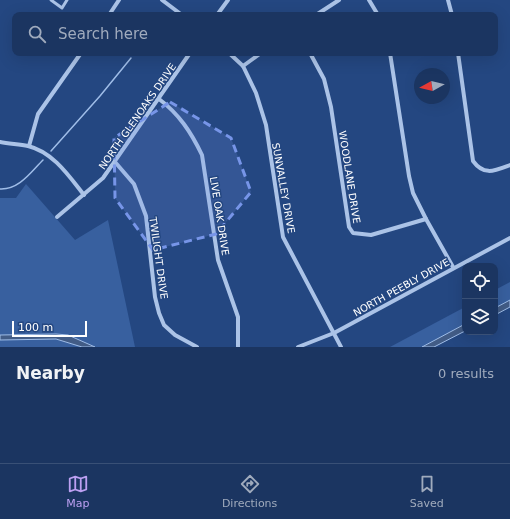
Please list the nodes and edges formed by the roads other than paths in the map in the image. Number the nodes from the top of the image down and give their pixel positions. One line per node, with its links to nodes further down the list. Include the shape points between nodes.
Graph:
1 (51, 0): 2 (lane, via 62,8)
2 (67, 0)
3 (119, 0): 9 (street)
4 (162, 0): 10 (street)
5 (228, 0): 11 (street)
6 (339, 0): 12 (street)
7 (369, 0): 13 (street)
8 (448, 0): 14 (street)
9 (110, 12)
10 (178, 12)
11 (219, 12)
12 (321, 12)
13 (376, 12)
14 (451, 12)
15 (79, 56): 25 (street, via 38,114)
16 (188, 56): 23 (street, NORTH GLENOAKS DRIVE)
17 (232, 56): 22 (street, SUNVALLEY DRIVE)
18 (257, 56): 22 (street)
19 (312, 56): 30 (street, WOODLANE DRIVE, via 324,79 331,107 349,227 353,233 371,234)
20 (390, 56): 30 (street, via 409,176 413,193)
21 (458, 56): 27 (street, via 473,161 479,169 486,171)
22 (242, 66): 33 (street, SUNVALLEY DRIVE, via 256,93 266,125 283,236)
23 (159, 99): 26 (street, NORTH GLENOAKS DRIVE); 35 (street, LIVE OAK DRIVE, via 175,112 202,155 218,260 238,317)
24 (0, 142): 25 (street)
25 (29, 146): 28 (street, via 59,164)
26 (115, 162): 28 (street, NORTH GLENOAKS DRIVE, via 103,178); 34 (street, TWILIGHT DRIVE, via 134,184 146,216 159,313 164,324 175,335)
27 (510, 166)
28 (84, 195): 29 (street, NORTH GLENOAKS DRIVE)
29 (57, 217)
30 (426, 219): 32 (street)
31 (510, 238): 32 (street, NORTH PEEBLY DRIVE)
32 (453, 267): 33 (street, NORTH PEEBLY DRIVE)
33 (334, 333): 36 (street, NORTH PEEBLY DRIVE); 37 (street, SUNVALLEY DRIVE)
34 (196, 347)
35 (238, 347)
36 (298, 347)
37 (341, 347)

